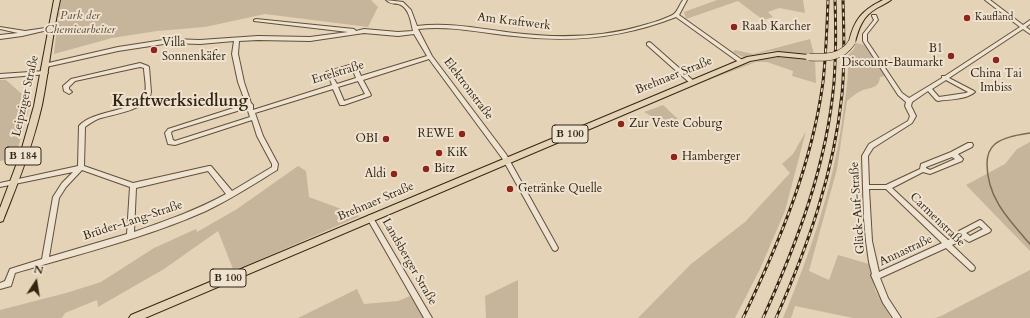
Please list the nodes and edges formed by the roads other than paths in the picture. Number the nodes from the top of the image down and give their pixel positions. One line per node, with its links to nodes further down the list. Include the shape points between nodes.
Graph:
1 (56, 0): 13 (main road, Leipziger Straße / B 184)
2 (388, 0): 6 (street, via 393,3)
3 (685, 0): 7 (street)
4 (888, 0): 22 (main road, Brehnaer Straße / B 100, bridge, via 871,8 862,16 855,27 849,48 840,54 827,57 773,54)
5 (987, 0): 11 (street)
6 (400, 2): 14 (street, via 409,10)
7 (676, 15): 14 (street, Am Kraftwerk, via 623,32 584,37 524,36 456,25); 22 (street)
8 (874, 16): 31 (street, via 876,20 865,34 865,41 900,94)
9 (256, 20): 15 (street, via 349,29)
10 (1030, 21): 11 (street)
11 (1023, 26): 16 (street); 25 (street)
12 (0, 28): 17 (street)
13 (52, 28): 17 (street); 23 (main road, Leipziger Straße / B 184)
14 (415, 30): 15 (street, Am Kraftwerk, via 398,34); 21 (street, Elektronstraße)
15 (356, 32): 19 (street, via 310,39)
16 (1030, 32)
17 (25, 33): 18 (street)
18 (0, 37)
19 (238, 40): 23 (street, via 155,42 118,49); 32 (street, via 235,54 241,82)
20 (649, 44): 27 (street)
21 (430, 57): 26 (street, Ertelstraße); 36 (street, Elektronstraße)
22 (742, 62): 27 (main road, Brehnaer Straße / B 100)
23 (45, 69): 24 (street); 39 (main road, Leipziger Straße / B 184, via 34,122)
24 (0, 76)
25 (944, 77): 29 (street); 29 (street, via 972,92 938,99)
26 (360, 78): 28 (street, Ertelstraße); 28 (street, via 354,66 328,73); 28 (street, via 368,96 342,104)
27 (693, 83): 36 (main road, Brehnaer Straße / B 100)
28 (334, 86): 33 (street, Ertelstraße)
29 (928, 88): 31 (street)
30 (69, 92): 37 (street, via 66,86 73,80 140,65 146,67 148,93 145,100 134,106 93,118 82,126)
31 (909, 101): 42 (street, Glück-Auf-Straße, via 908,106 913,116 910,122 867,150)
32 (250, 105): 33 (street); 33 (street, Ertelstraße, via 170,130 170,142 175,143)
33 (253, 115): 44 (street, Brüder-Lang-Straße, via 275,168)
34 (970, 145): 35 (street)
35 (953, 154): 38 (street, via 923,166); 38 (street, via 960,159 930,172)
36 (506, 161): 46 (main road, Brehnaer Straße / B 100); 50 (street, Elektronstraße)
37 (81, 167): 39 (street); 41 (street); 51 (street, via 56,197)
38 (923, 170): 43 (street)
39 (15, 181): 40 (street); 45 (main road, Leipziger Straße / B 184)
40 (0, 185)
41 (133, 186): 44 (street, via 209,168); 47 (street)
42 (867, 187): 43 (street); 53 (street, Glück-Auf-Straße)
43 (887, 187): 49 (street, Carmenstraße)
44 (230, 194): 47 (street, Brüder-Lang-Straße, via 204,208)
45 (0, 218)
46 (370, 218): 55 (main road, Brehnaer Straße / B 100); 56 (street, Landsberger Straße)
47 (130, 235): 51 (street, Brüder-Lang-Straße)
48 (964, 236): 49 (street, Annastraße)
49 (946, 244): 52 (street, Carmenstraße); 53 (street, Annastraße, via 880,275)
50 (555, 248)
51 (45, 261): 54 (street, Brüder-Lang-Straße, via 12,271 8,284)
52 (972, 268)
53 (875, 275): 57 (street, Glück-Auf-Straße, via 880,291)
54 (0, 286)
55 (134, 318)
56 (428, 318)
57 (897, 318)

